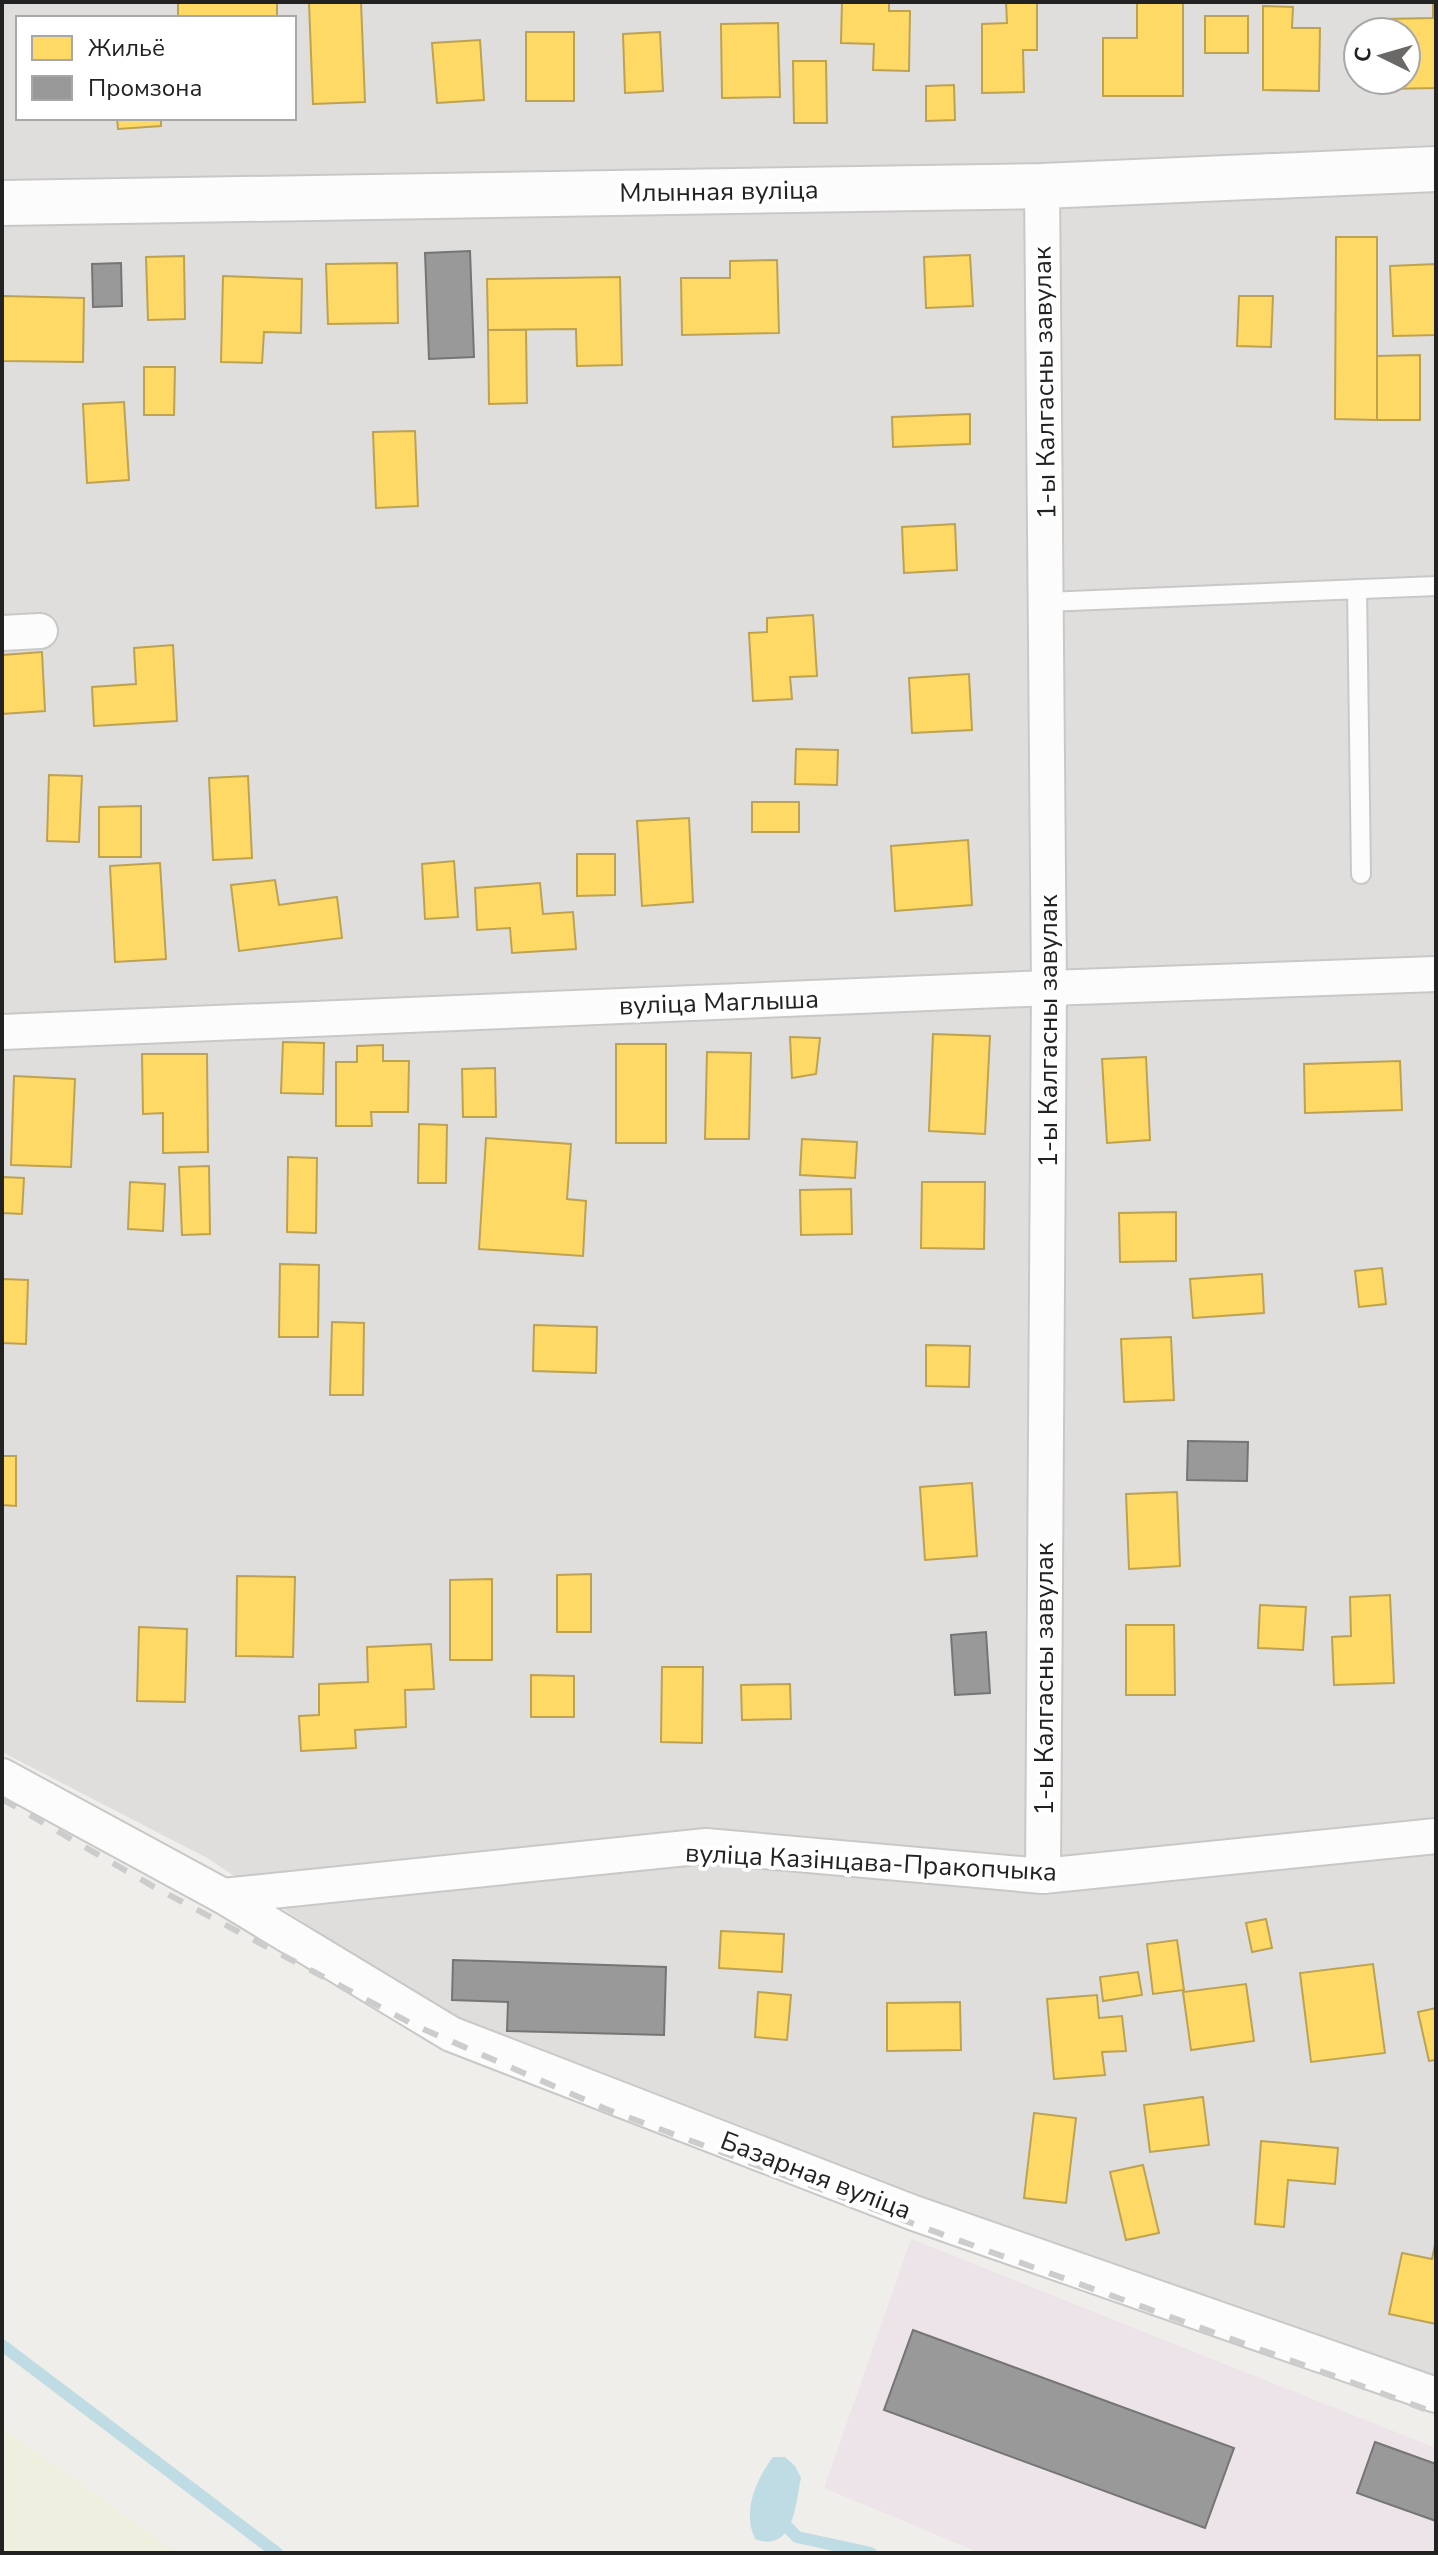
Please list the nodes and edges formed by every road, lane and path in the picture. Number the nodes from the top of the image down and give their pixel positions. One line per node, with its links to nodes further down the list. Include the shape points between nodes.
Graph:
1 (1436, 169): 2 (street, Млынная вуліца)
2 (1042, 186): 3 (street, Млынная вуліца); 6 (street, 1-ы Калгасны завулак)
3 (2, 203)
4 (1436, 586): 5 (lane)
5 (1357, 589): 6 (lane); 9 (lane)
6 (1046, 602): 11 (street, 1-ы Калгасны завулак)
7 (40, 631): 8 (street)
8 (2, 633)
9 (1361, 874)
10 (1436, 974): 11 (street, вуліца Маглыша)
11 (1049, 988): 12 (street, вуліца Маглыша); 15 (street, 1-ы Калгасны завулак)
12 (2, 1032)
13 (2, 1776): 16 (street)
14 (1436, 1836): 15 (street, вуліца Казінцава-Пракопчыка)
15 (1043, 1876): 16 (street, вуліца Казінцава-Пракопчыка, via 706,1846)
16 (223, 1896): 17 (street, Базарная вуліца, via 451,2034 914,2213)
17 (1436, 2395)

